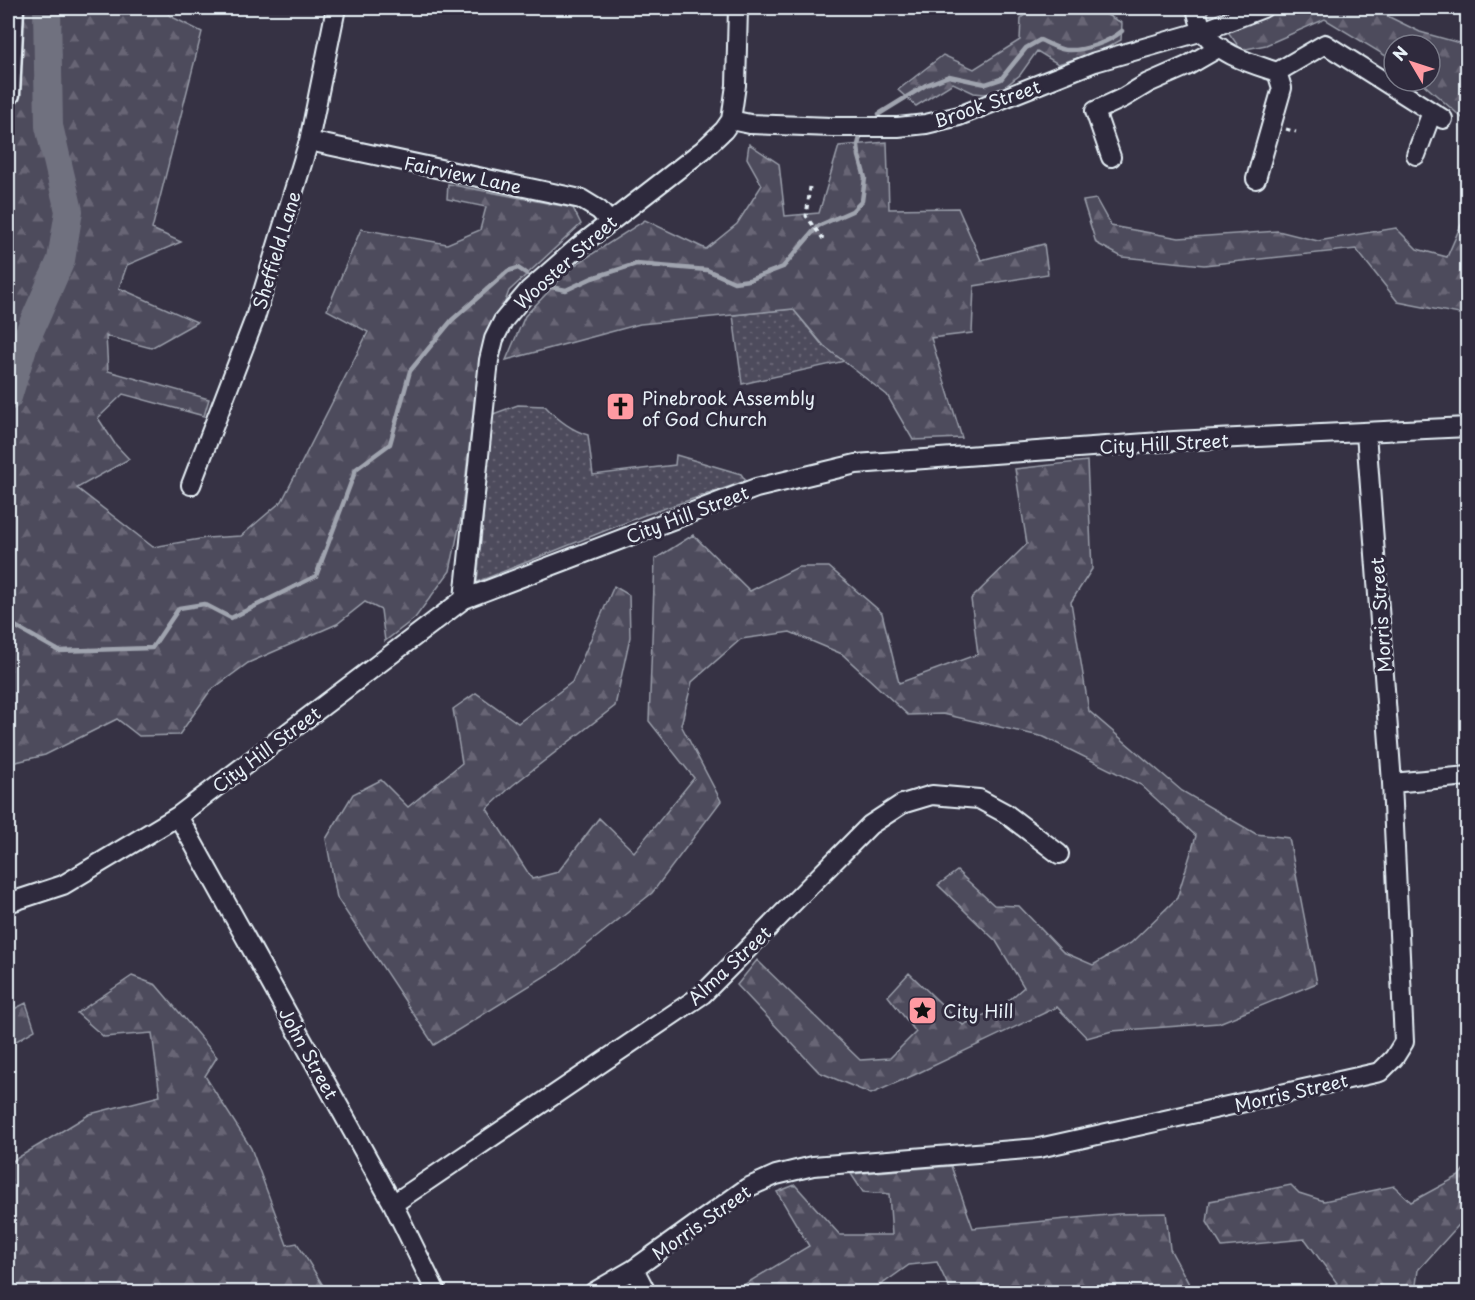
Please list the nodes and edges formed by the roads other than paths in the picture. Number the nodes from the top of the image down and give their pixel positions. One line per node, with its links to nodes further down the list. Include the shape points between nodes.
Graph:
1 (12, 8): 9 (main road)
2 (336, 8): 11 (street, Sheffield Lane)
3 (738, 8): 10 (street)
4 (1196, 8): 6 (street)
5 (1263, 8): 6 (street, Brook Street)
6 (1203, 31): 7 (street); 10 (street, Brook Street, via 1095,62 959,116 926,124 838,127)
7 (1220, 47): 8 (street); 13 (street, via 1095,111)
8 (1277, 72): 12 (street, via 1325,44 1437,115); 14 (street, via 1282,88)
9 (8, 94)
10 (731, 120): 15 (street, Wooster Street, via 703,150)
11 (309, 141): 15 (street, Fairview Lane, via 581,199); 18 (street, Sheffield Lane, via 255,318)
12 (1416, 155)
13 (1111, 157)
14 (1256, 179)
15 (610, 222): 19 (street, Wooster Street, via 529,290 513,307 494,339)
16 (1467, 427): 17 (street, City Hill Street)
17 (1366, 434): 19 (street, City Hill Street, via 1174,441 856,464 756,488); 21 (street, Morris Street)
18 (191, 485)
19 (464, 599): 22 (street, City Hill Street)
20 (1467, 776): 21 (street)
21 (1392, 783): 26 (street, Morris Street, via 1404,1042 1380,1072 1039,1149 813,1166 776,1175 747,1188)
22 (178, 816): 24 (street, City Hill Street, via 63,885); 25 (street, John Street)
23 (1059, 854): 25 (street, Alma Street, via 1005,813 979,799 932,795 902,804 870,825 703,994)
24 (8, 903)
25 (393, 1204): 27 (street, John Street)
26 (634, 1269): 28 (street, Morris Street); 29 (street)
27 (436, 1293)
28 (594, 1293)
29 (646, 1293)

